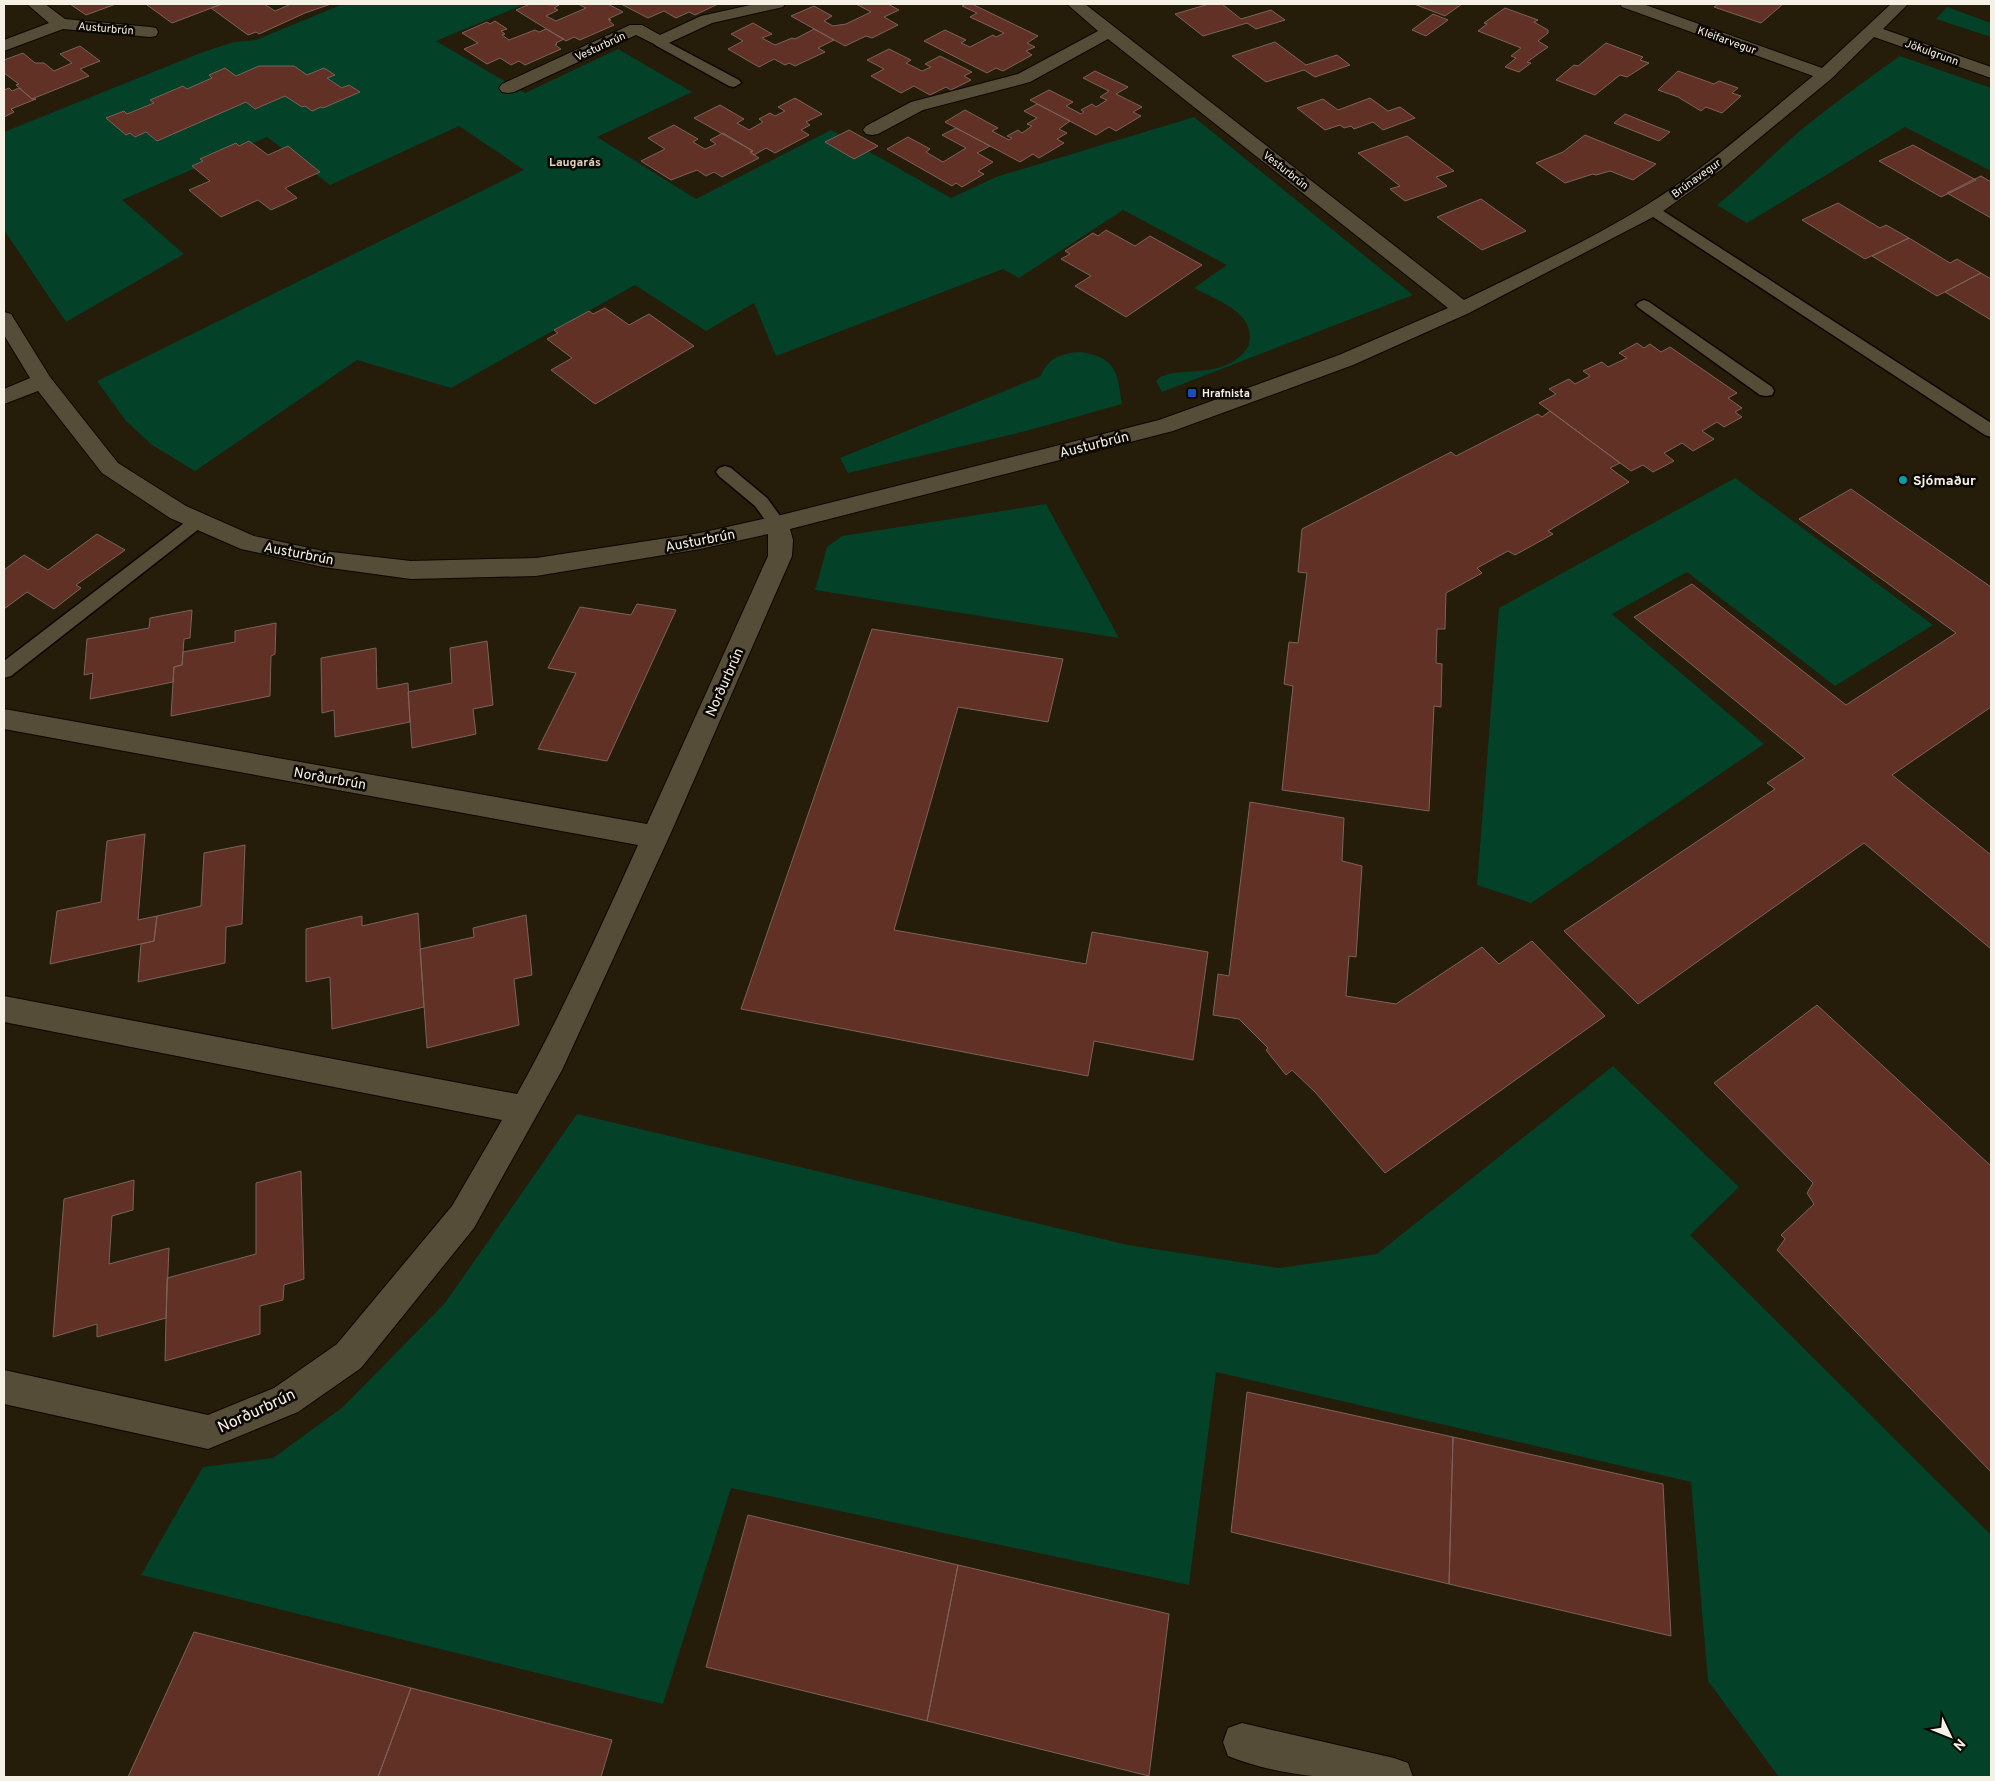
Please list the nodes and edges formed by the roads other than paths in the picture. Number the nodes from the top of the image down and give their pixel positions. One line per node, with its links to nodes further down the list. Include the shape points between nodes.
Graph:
1 (35, 4): 6 (street, Austurbrún)
2 (777, 4): 10 (street, via 707,19)
3 (1075, 4): 9 (street, Vesturbrún)
4 (1628, 4): 13 (street, Kleifarvegur)
5 (1900, 4): 7 (street, Brúnavegur)
6 (61, 24): 8 (street, Austurbrún); 11 (street, Austurbrún)
7 (1872, 31): 12 (street, Jökulgrunn); 13 (street, Brúnavegur)
8 (150, 32)
9 (1110, 32): 16 (street, via 1024,78 917,106); 19 (street, Vesturbrún)
10 (660, 42): 14 (lane); 15 (street, Vesturbrún, via 636,29)
11 (4, 46)
12 (1991, 73)
13 (1825, 75): 17 (street, Brúnavegur, via 1716,165)
14 (734, 83)
15 (508, 88)
16 (872, 130)
17 (1652, 210): 19 (street, Brúnavegur); 24 (lane)
18 (1644, 305): 22 (lane)
19 (1462, 309): 27 (street, Austurbrún, via 1346,360 1165,426)
20 (4, 318): 21 (street, Austurbrún)
21 (42, 381): 23 (street); 26 (street, Austurbrún, via 110,468 178,512)
22 (1766, 391)
23 (4, 396)
24 (1991, 431)
25 (725, 472): 27 (lane, via 761,502)
26 (198, 521): 27 (street, Austurbrún, via 249,543 323,558 411,570 536,567 700,541); 28 (lane)
27 (777, 524): 30 (street, Norðurbrún, via 780,556)
28 (4, 671)
29 (4, 719): 30 (street, Norðurbrún)
30 (656, 837): 32 (street, Norðurbrún)
31 (4, 1010): 32 (street)
32 (526, 1110): 33 (street, Norðurbrún, via 464,1217 349,1356 286,1400 208,1432)
33 (4, 1387)
34 (1242, 1742): 35 (street)
35 (1394, 1777)

